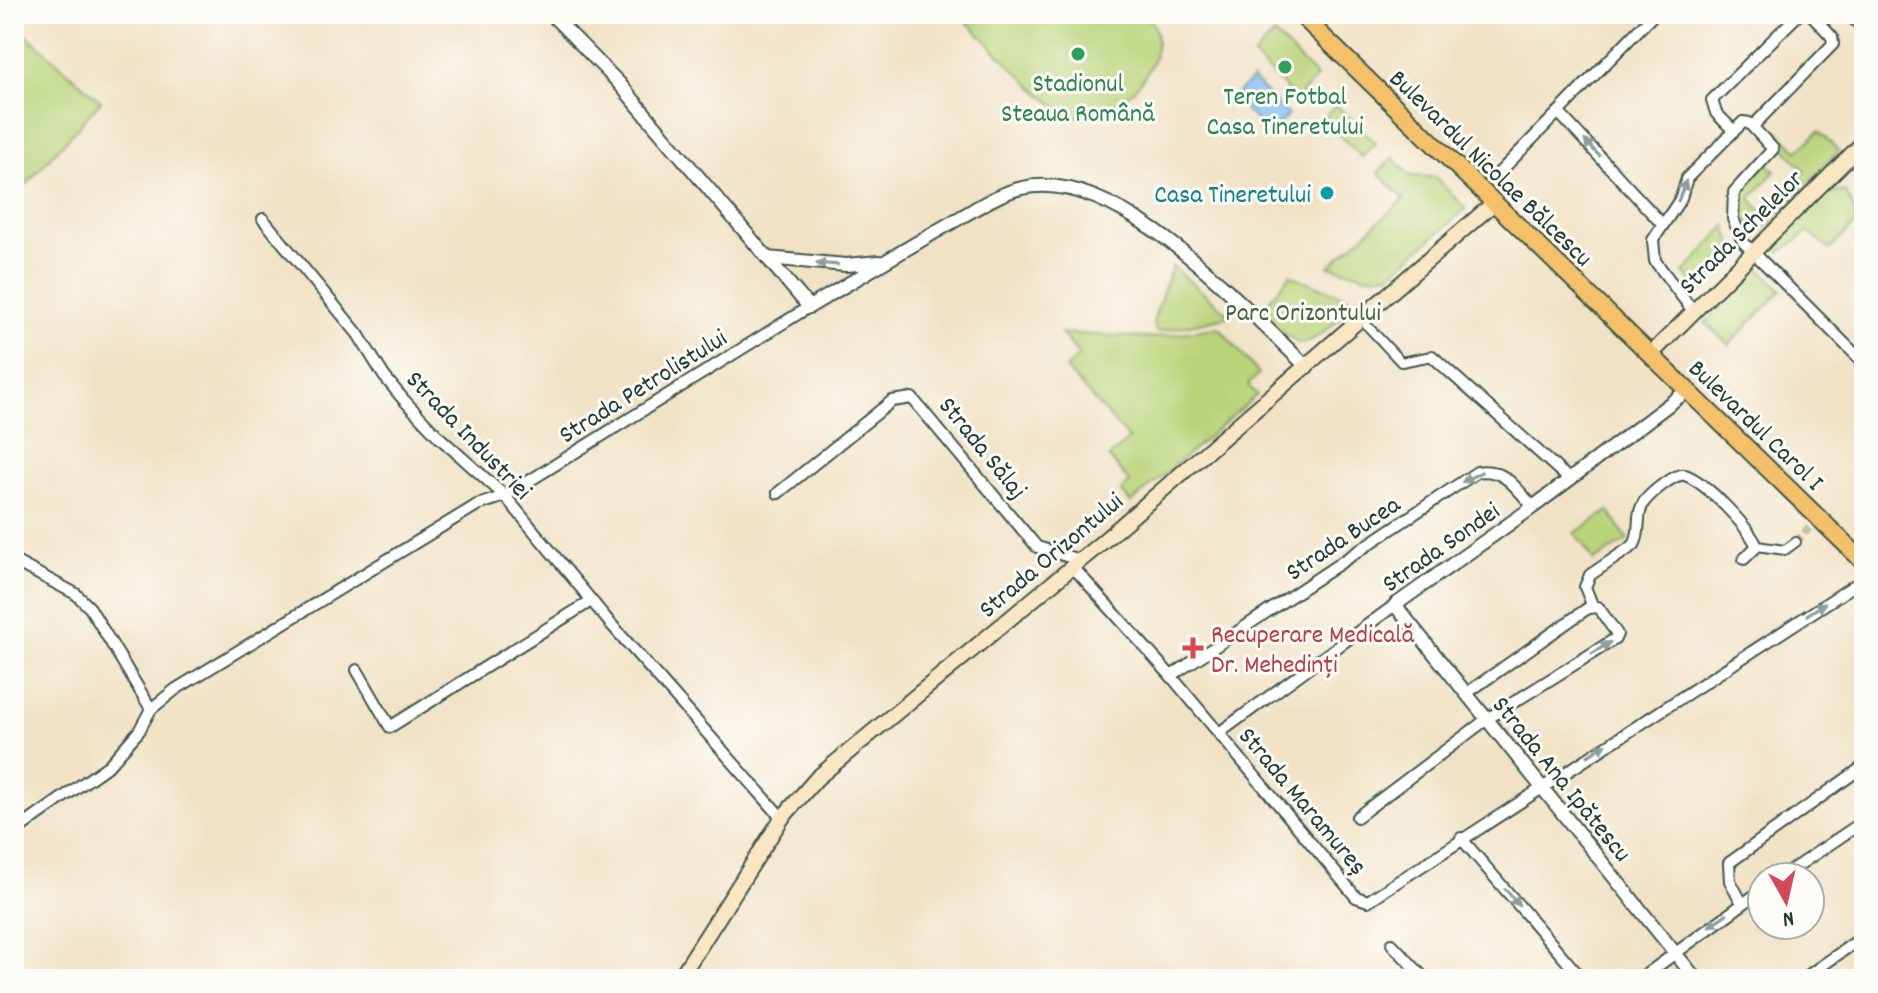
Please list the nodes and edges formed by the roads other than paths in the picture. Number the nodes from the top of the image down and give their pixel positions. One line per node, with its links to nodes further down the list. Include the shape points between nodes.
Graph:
1 (551, 14): 17 (street, via 618,82)
2 (1654, 14): 8 (street)
3 (1799, 14): 10 (street, via 1712,100 1716,113)
4 (1811, 14): 9 (street, via 1833,44)
5 (1849, 14): 7 (street)
6 (1303, 15): 13 (main road, Bulevardul Nicolae Bălcescu)
7 (1864, 27)
8 (1559, 113): 12 (street); 15 (street, one-way to 8)
9 (1753, 126): 10 (street, via 1746,122); 16 (street, via 1773,149 1734,192 1736,229)
10 (1733, 130): 15 (street, one-way to 10, via 1681,198 1687,178)
11 (1864, 142): 16 (main road, Strada Schelelor)
12 (1499, 173)
13 (1494, 203): 21 (main road, Strada Orizontului); 22 (main road, Bulevardul Nicolae Bălcescu)
14 (263, 219): 29 (street, Strada Industriei, via 358,334 403,399)
15 (1662, 224): 20 (street, via 1653,240 1655,261)
16 (1751, 252): 20 (main road, Strada Schelelor); 24 (street)
17 (767, 258): 18 (street, one-way to 17, via 846,265); 19 (street)
18 (886, 261): 19 (street, Strada Petrolistului); 25 (street, Strada Petrolistului, via 1012,191 1037,186 1065,189 1111,202 1142,219)
19 (809, 307): 29 (street, Strada Petrolistului)
20 (1693, 311): 22 (main road, Strada Schelelor)
21 (1361, 319): 23 (street, via 1401,362); 25 (main road, Strada Orizontului)
22 (1651, 354): 26 (main road, Bulevardul Carol I)
23 (1432, 356): 27 (street)
24 (1864, 363)
25 (1307, 367): 36 (main road, Strada Orizontului)
26 (1688, 390): 27 (street, Strada Sondei); 35 (main road, Bulevardul Carol I, via 1814,524)
27 (1570, 480): 30 (street, Strada Sondei)
28 (778, 493): 36 (street, Strada Sălaj, via 892,401 912,398 1037,547)
29 (505, 496): 38 (street, Strada Industriei); 44 (street, Strada Petrolistului, via 477,505)
30 (1533, 507): 39 (street, Strada Sondei); 42 (street, Strada Bucea, one-way to 42, via 1506,477 1477,472)
31 (1796, 542): 32 (street, via 1777,551)
32 (1757, 546): 33 (street); 40 (street, via 1734,515 1687,476 1677,476 1644,501 1634,545 1590,575 1585,587)
33 (1744, 559)
34 (14, 561): 44 (street, via 76,594 90,608)
35 (1864, 562)
36 (1076, 563): 42 (street, Strada Maramureș); 50 (main road, Strada Orizontului, via 817,778)
37 (1864, 579): 48 (street, Strada Maramureș, one-way to 37)
38 (591, 601): 41 (street, via 390,727); 50 (street, Strada Industriei)
39 (1395, 605): 43 (street, Strada Ana Ipătescu); 46 (street, Strada Sondei)
40 (1593, 607): 43 (street); 45 (street, one-way to 40, via 1615,639 1604,611)
41 (357, 670)
42 (1171, 676): 46 (street, Strada Maramureș)
43 (1467, 693): 45 (street, Strada Ana Ipătescu)
44 (151, 709): 52 (street, Strada Petrolistului, via 109,765)
45 (1487, 719): 48 (street, Strada Ana Ipătescu); 49 (street)
46 (1219, 733): 53 (street, Strada Maramureș, via 1360,900 1373,900)
47 (1864, 766): 56 (street, via 1729,863 1730,881)
48 (1541, 786): 53 (street, Strada Maramureș); 59 (street, Strada Ana Ipătescu)
49 (1357, 817)
50 (782, 818): 61 (main road, Strada Orizontului)
51 (1864, 821): 54 (street)
52 (14, 832)
53 (1461, 838): 63 (street, one-way to 63)
54 (1805, 861)
55 (1746, 900): 56 (street)
56 (1742, 903): 59 (street, one-way to 59)
57 (1860, 941): 60 (street); 66 (street)
58 (1392, 944): 62 (street)
59 (1674, 951): 64 (street); 65 (street, Strada Ana Ipătescu)
60 (1864, 955)
61 (679, 979)
62 (1425, 979)
63 (1582, 979)
64 (1640, 979)
65 (1696, 979)
66 (1803, 979)

